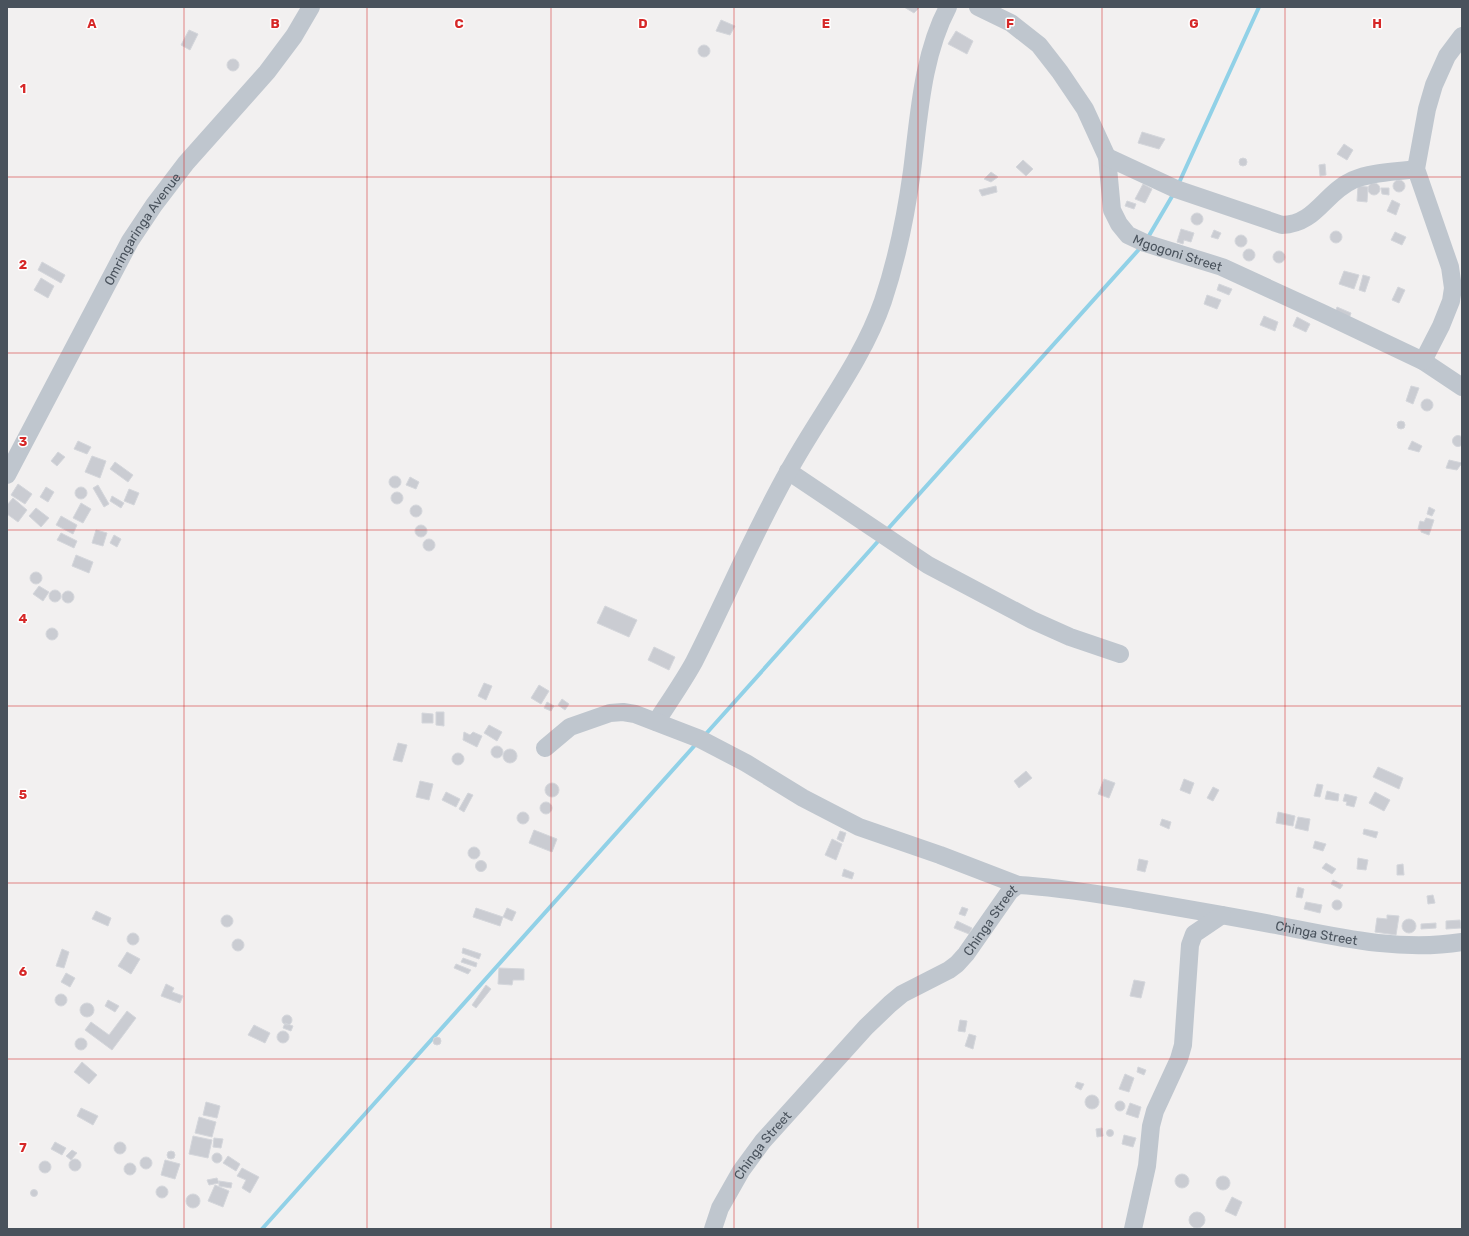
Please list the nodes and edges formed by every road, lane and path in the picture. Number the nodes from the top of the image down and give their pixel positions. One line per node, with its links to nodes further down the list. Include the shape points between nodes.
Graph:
1 (312, 7): 10 (street, Omringaringa Avenue, via 267,72 186,162 130,241)
2 (948, 7): 9 (street, via 930,60 919,111 906,207 896,257 883,302 866,343)
3 (978, 7): 5 (street, Mgogoni Street, via 1011,23 1039,45 1085,109)
4 (1462, 36): 6 (street, via 1447,56 1434,86 1424,122)
5 (1107, 157): 6 (street, via 1176,189 1282,225 1294,225 1307,219 1335,191 1352,181 1372,175); 7 (street, Mgogoni Street, via 1112,210 1128,234 1145,243 1222,268)
6 (1416, 169): 7 (street, via 1450,267 1453,288 1451,301 1441,326)
7 (1423, 361): 8 (street, Mgogoni Street)
8 (1462, 387)
9 (788, 471): 11 (street, via 928,565 1045,626); 12 (street, via 693,663)
10 (7, 475)
11 (1120, 654)
12 (656, 722): 13 (street, via 635,714 610,713 570,727); 14 (street, via 746,763 803,798 859,827)
13 (545, 748)
14 (1018, 885): 15 (street, Chinga Street, via 1093,893); 17 (street, Chinga Street, via 1010,891 957,964 902,994 890,1004 763,1140 723,1202)
15 (1222, 915): 16 (street, Chinga Street, via 1359,941 1429,944); 18 (street, via 1194,934 1190,945 1183,1045 1155,1111 1147,1166)
16 (1462, 942)
17 (713, 1229)
18 (1133, 1229)

